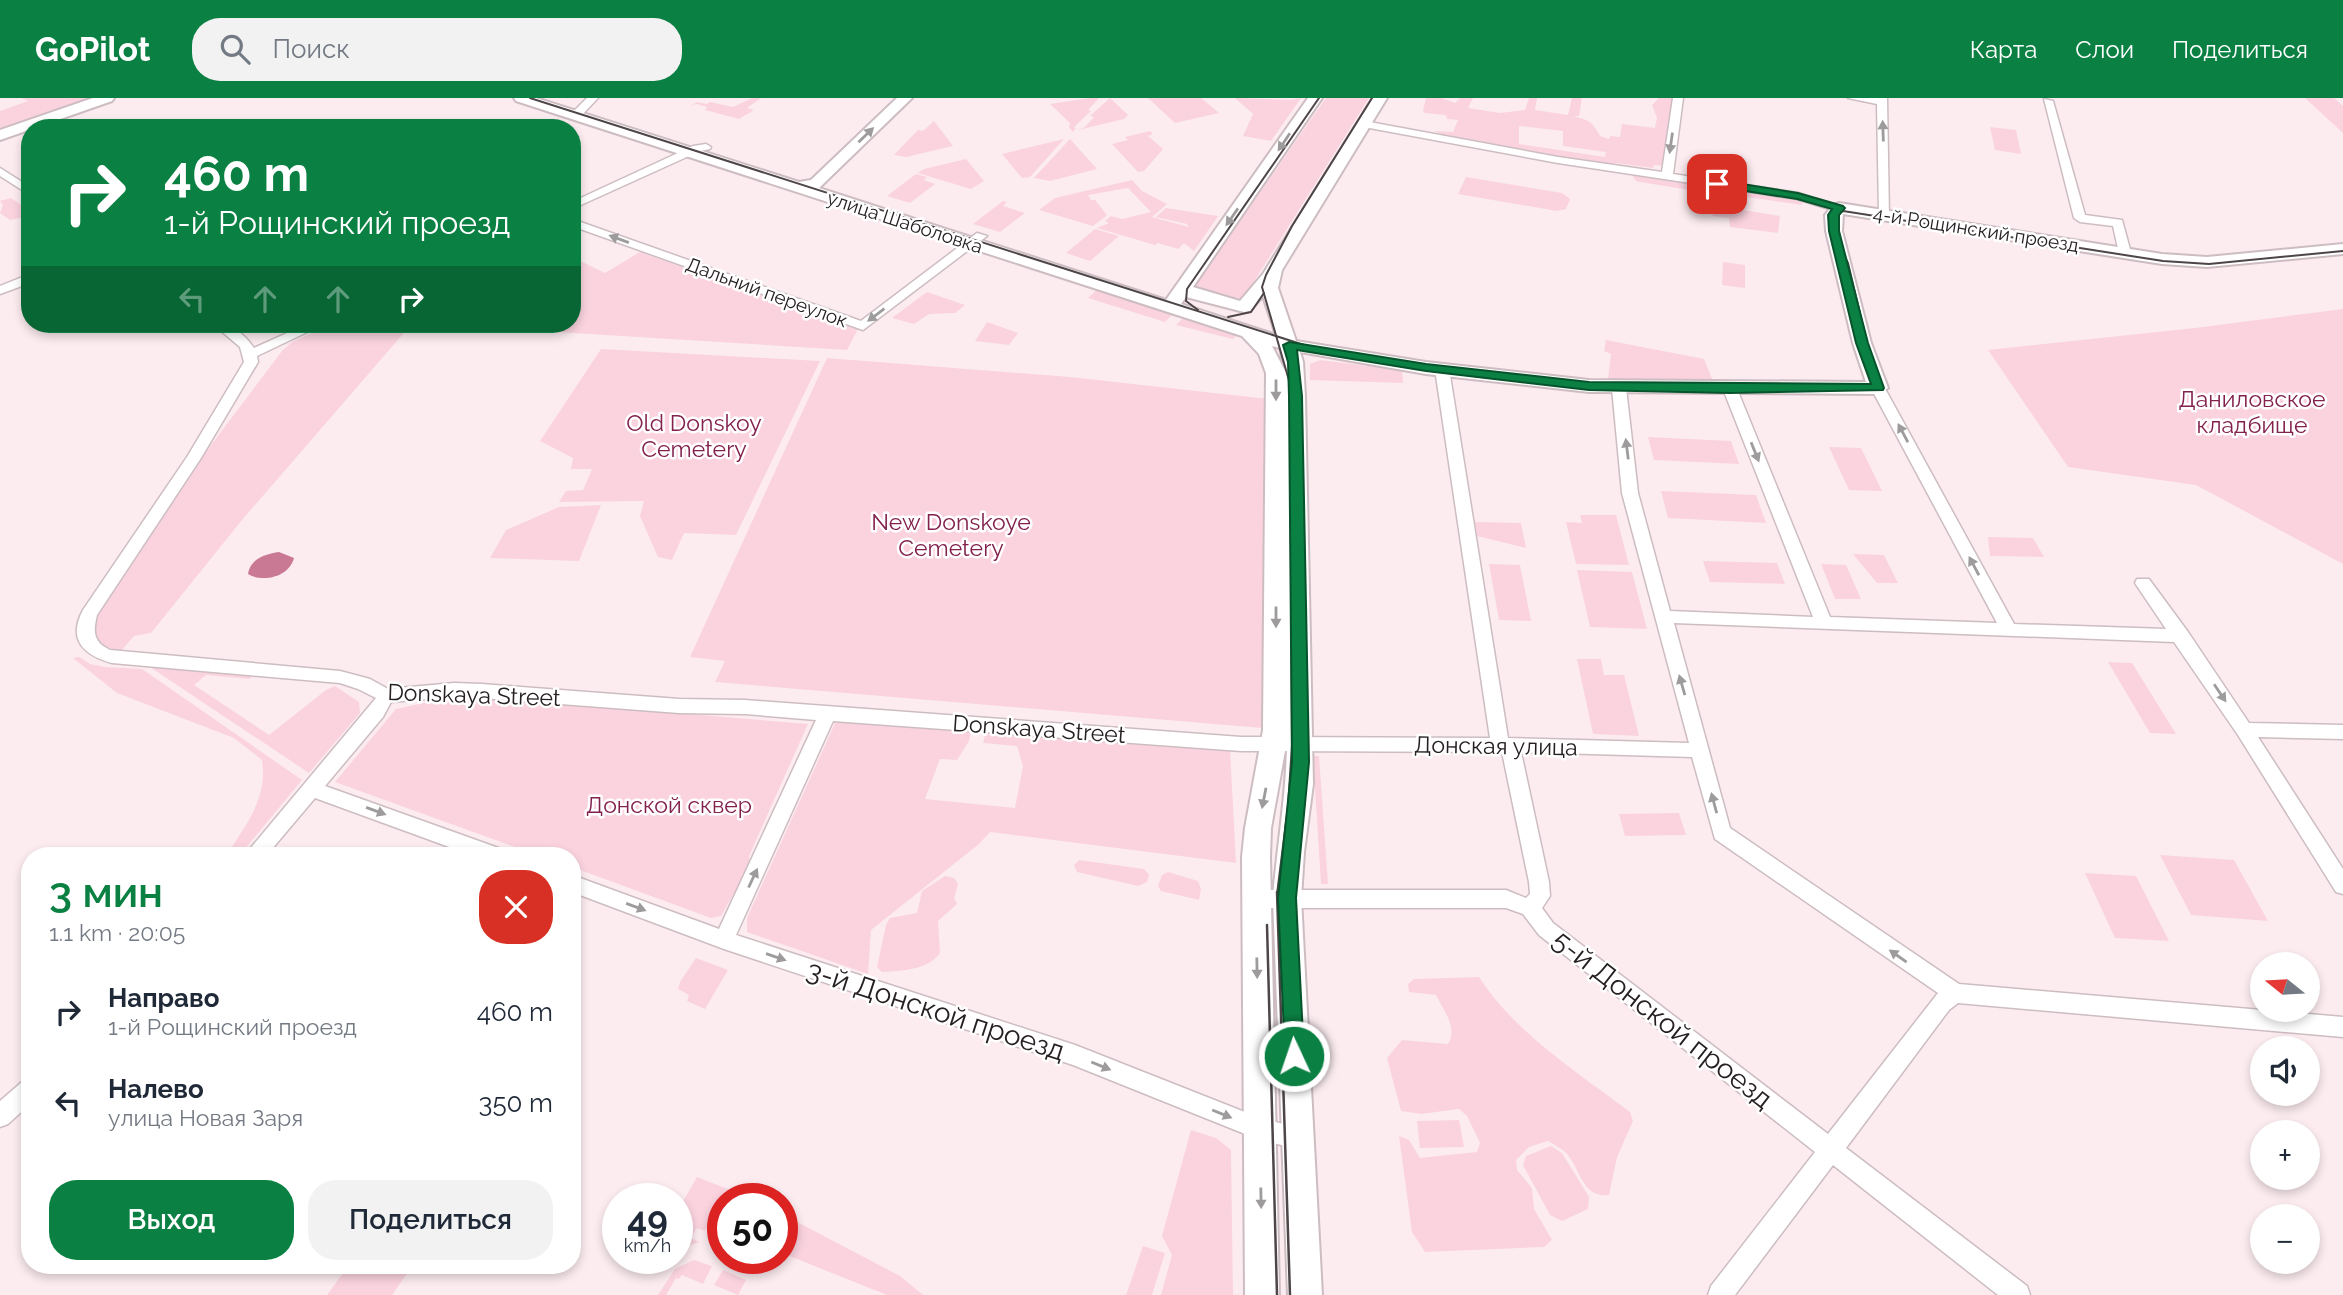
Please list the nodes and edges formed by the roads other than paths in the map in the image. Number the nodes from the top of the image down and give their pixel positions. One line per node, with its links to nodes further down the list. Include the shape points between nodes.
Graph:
1 (107, 98): 12 (main road)
2 (521, 98): 11 (main road, улица Шаболовка)
3 (548, 98): 11 (main road, улица Шаболовка)
4 (905, 98): 19 (main road, one-way to 4)
5 (1315, 98): 32 (main road, one-way to 32)
6 (1380, 98): 13 (main road)
7 (1678, 98): 18 (street, one-way to 18)
8 (1853, 98): 9 (street)
9 (1882, 100): 24 (street, one-way to 9)
10 (2048, 101): 28 (street, via 2080,218 2118,223)
11 (581, 106): 16 (main road, улица Шаболовка); 16 (main road, улица Шаболовка)
12 (46, 119)
13 (1364, 124): 18 (street, 4-й Рощинский проезд); 29 (main road)
14 (21, 128): 15 (main road)
15 (0, 135)
16 (690, 150): 19 (main road, улица Шаболовка); 21 (main road, улица Шаболовка); 22 (street)
17 (0, 171): 20 (street)
18 (1667, 176): 23 (street, 4-й Рощинский проезд, via 1798,196)
19 (817, 183): 21 (main road); 26 (main road, улица Шаболовка)
20 (21, 185)
21 (794, 187): 26 (main road, улица Шаболовка)
22 (581, 202)
23 (1839, 208): 24 (main road, 4-й Рощинский проезд); 39 (main road, via 1833,215 1834,231)
24 (1885, 215): 28 (main road, 4-й Рощинский проезд)
25 (581, 225): 26 (street, Дальний переулок, one-way to 25, via 863,326)
26 (976, 240): 32 (main road, улица Шаболовка)
27 (2343, 249): 28 (main road, 4-й Рощинский проезд, via 2207,261)
28 (2126, 253)
29 (1271, 276): 32 (main road, via 1244,307); 35 (main road)
30 (21, 282): 31 (street)
31 (0, 290)
32 (1177, 298): 35 (main road, улица Шаболовка); 35 (main road, улица Шаболовка)
33 (232, 333): 36 (street)
34 (297, 333): 36 (street)
35 (1279, 343): 37 (main road, улица Шаболовка); 50 (main road, via 1294,362 1295,396)
36 (251, 354): 46 (street, Donskaya Street, via 251,362 194,458 89,614 84,630 89,645 112,657 340,677)
37 (1442, 369): 38 (main road, улица Шаболовка); 51 (street)
38 (1619, 388): 40 (main road, улица Шаболовка); 42 (street, one-way to 38, via 1630,493)
39 (1878, 388): 40 (main road, улица Шаболовка); 44 (street, one-way to 39)
40 (1730, 389): 43 (street, one-way to 43)
41 (2143, 583): 45 (street)
42 (1662, 617): 43 (street); 52 (street, one-way to 42)
43 (1824, 623): 44 (street)
44 (2009, 630): 45 (street)
45 (2182, 636): 48 (street, one-way to 48)
46 (386, 696): 47 (street, Donskaya Street, via 463,690); 53 (street)
47 (827, 714): 50 (street, Donskaya Street); 61 (street, one-way to 47)
48 (2244, 730): 49 (street); 57 (street)
49 (2343, 732)
50 (1287, 745): 51 (street, Донская улица); 58 (main road, via 1299,795); 59 (main road, one-way to 59, via 1258,828)
51 (1505, 745): 52 (street, Донская улица); 60 (street, via 1539,882 1540,896)
52 (1700, 750): 62 (street, one-way to 52, via 1722,833)
53 (312, 789): 54 (street); 55 (street, one-way to 55)
54 (262, 847)
55 (472, 847)
56 (581, 886): 61 (street, 3-й Донской проезд, one-way to 61)
57 (2343, 886)
58 (1287, 898): 59 (street); 60 (street, via 1506,899); 67 (main road)
59 (1256, 899): 66 (main road, one-way to 66)
60 (1530, 908): 68 (street, 5-й Донской проезд, via 1546,929)
61 (724, 940): 66 (street, 3-й Донской проезд, one-way to 66, via 1074,1055)
62 (1955, 993): 63 (street); 68 (street, via 1942,1003)
63 (2343, 1027)
64 (21, 1097): 65 (street)
65 (0, 1116)
66 (1260, 1129): 67 (street, 3-й Донской проезд); 69 (main road, one-way to 69)
67 (1298, 1138): 70 (main road)
68 (1830, 1150): 71 (street); 72 (street, 5-й Донской проезд)
69 (1262, 1295)
70 (1305, 1295)
71 (1720, 1295)
72 (2018, 1295)

